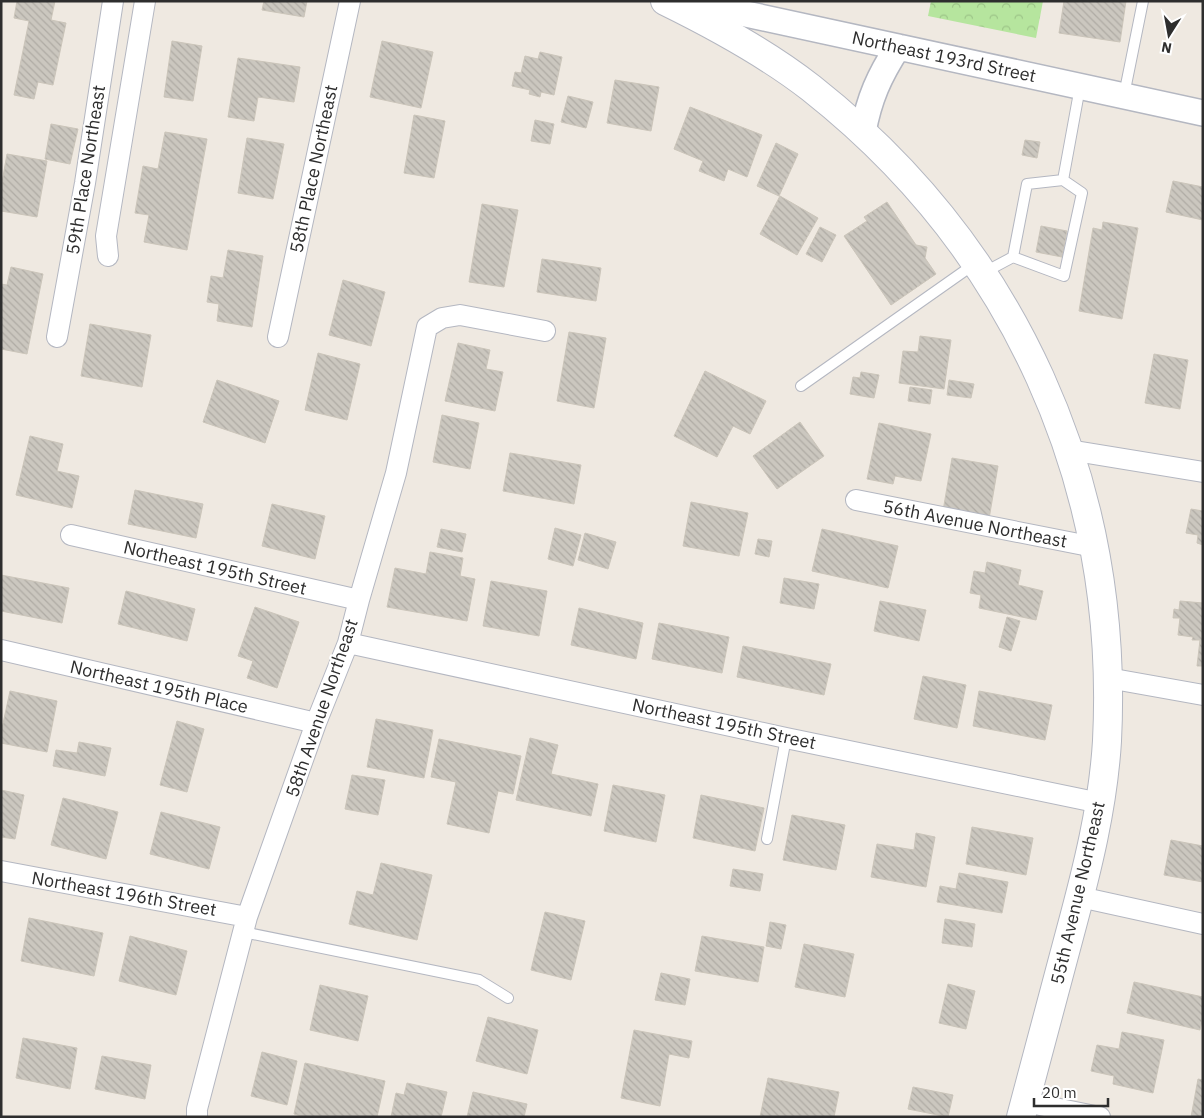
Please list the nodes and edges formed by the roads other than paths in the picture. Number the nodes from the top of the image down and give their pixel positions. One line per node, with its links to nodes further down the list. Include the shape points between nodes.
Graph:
1 (113, 1): 17 (street, 59th Place Northeast)
2 (145, 1): 13 (street, 59th Place Northeast, via 106,236)
3 (350, 1): 18 (street, 58th Place Northeast)
4 (665, 1): 11 (main road, 55th Avenue Northeast, via 750,46 809,87)
5 (686, 1): 7 (street, Northeast 193rd Street)
6 (1143, 1): 9 (lane)
7 (898, 47): 8 (street, Northeast 193rd Street); 11 (street, via 876,84)
8 (1080, 86): 9 (street, Northeast 193rd Street); 12 (lane)
9 (1124, 96): 10 (street, Northeast 193rd Street)
10 (1203, 113)
11 (863, 132): 15 (main road, 55th Avenue Northeast, via 925,197)
12 (1063, 180): 14 (lane, via 1027,184); 14 (lane, via 1082,193 1064,276)
13 (108, 256)
14 (1013, 257): 15 (lane)
15 (979, 268): 19 (lane); 20 (main road, 55th Avenue Northeast, via 1029,353)
16 (545, 331): 25 (street, 58th Avenue Northeast, via 460,315 442,318 427,327 396,473)
17 (57, 337)
18 (278, 337)
19 (801, 386)
20 (1069, 450): 21 (street); 24 (main road, 55th Avenue Northeast)
21 (1203, 472)
22 (856, 500): 24 (street, 56th Avenue Northeast)
23 (71, 536): 25 (street, Northeast 195th Street)
24 (1094, 547): 28 (main road, 55th Avenue Northeast, via 1104,611)
25 (359, 600): 26 (street, 58th Avenue Northeast)
26 (348, 643): 30 (street, 58th Avenue Northeast); 31 (street, Northeast 195th Street)
27 (1, 650): 30 (street, Northeast 195th Place)
28 (1108, 678): 29 (street); 32 (main road, 55th Avenue Northeast, via 1107,743)
29 (1203, 695)
30 (316, 723): 36 (street, 58th Avenue Northeast)
31 (786, 738): 32 (street, Northeast 195th Street); 33 (lane)
32 (1100, 803): 35 (main road, 55th Avenue Northeast)
33 (767, 839)
34 (1, 871): 36 (street, Northeast 196th Street)
35 (1080, 897): 37 (street); 39 (main road, 55th Avenue Northeast)
36 (245, 924): 38 (lane, via 479,980); 40 (street, 58th Avenue Northeast)
37 (1203, 924)
38 (508, 998)
39 (1023, 1109): 41 (street)
40 (197, 1117)
41 (1100, 1117)

